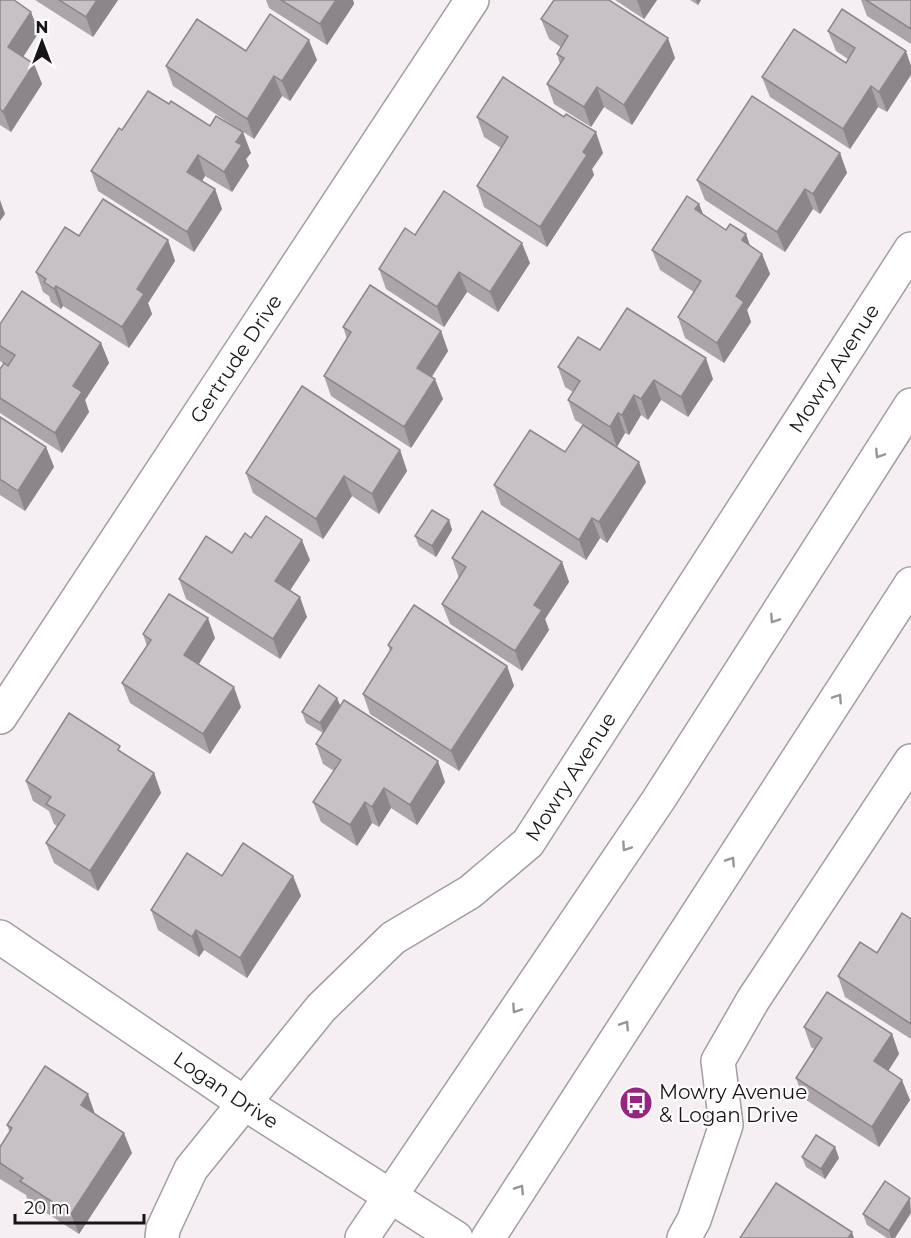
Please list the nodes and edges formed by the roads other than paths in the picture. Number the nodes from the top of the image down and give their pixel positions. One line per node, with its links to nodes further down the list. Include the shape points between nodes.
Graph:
1 (472, 0): 5 (street, Gertrude Drive)
2 (911, 249): 8 (street, Mowry Avenue, via 528,843 470,892 393,938 321,1008)
3 (911, 405): 9 (street, one-way to 9, via 659,799)
4 (911, 584): 13 (street, one-way to 4)
5 (0, 717)
6 (911, 761): 14 (street, via 753,1000 718,1061 726,1125 694,1221)
7 (0, 937): 8 (street, Logan Drive)
8 (244, 1103): 9 (street, Logan Drive); 10 (street, Mowry Avenue, via 191,1169)
9 (390, 1195): 11 (street); 12 (street, Logan Drive)
10 (162, 1238)
11 (362, 1238)
12 (456, 1238)
13 (488, 1238)
14 (684, 1238)

